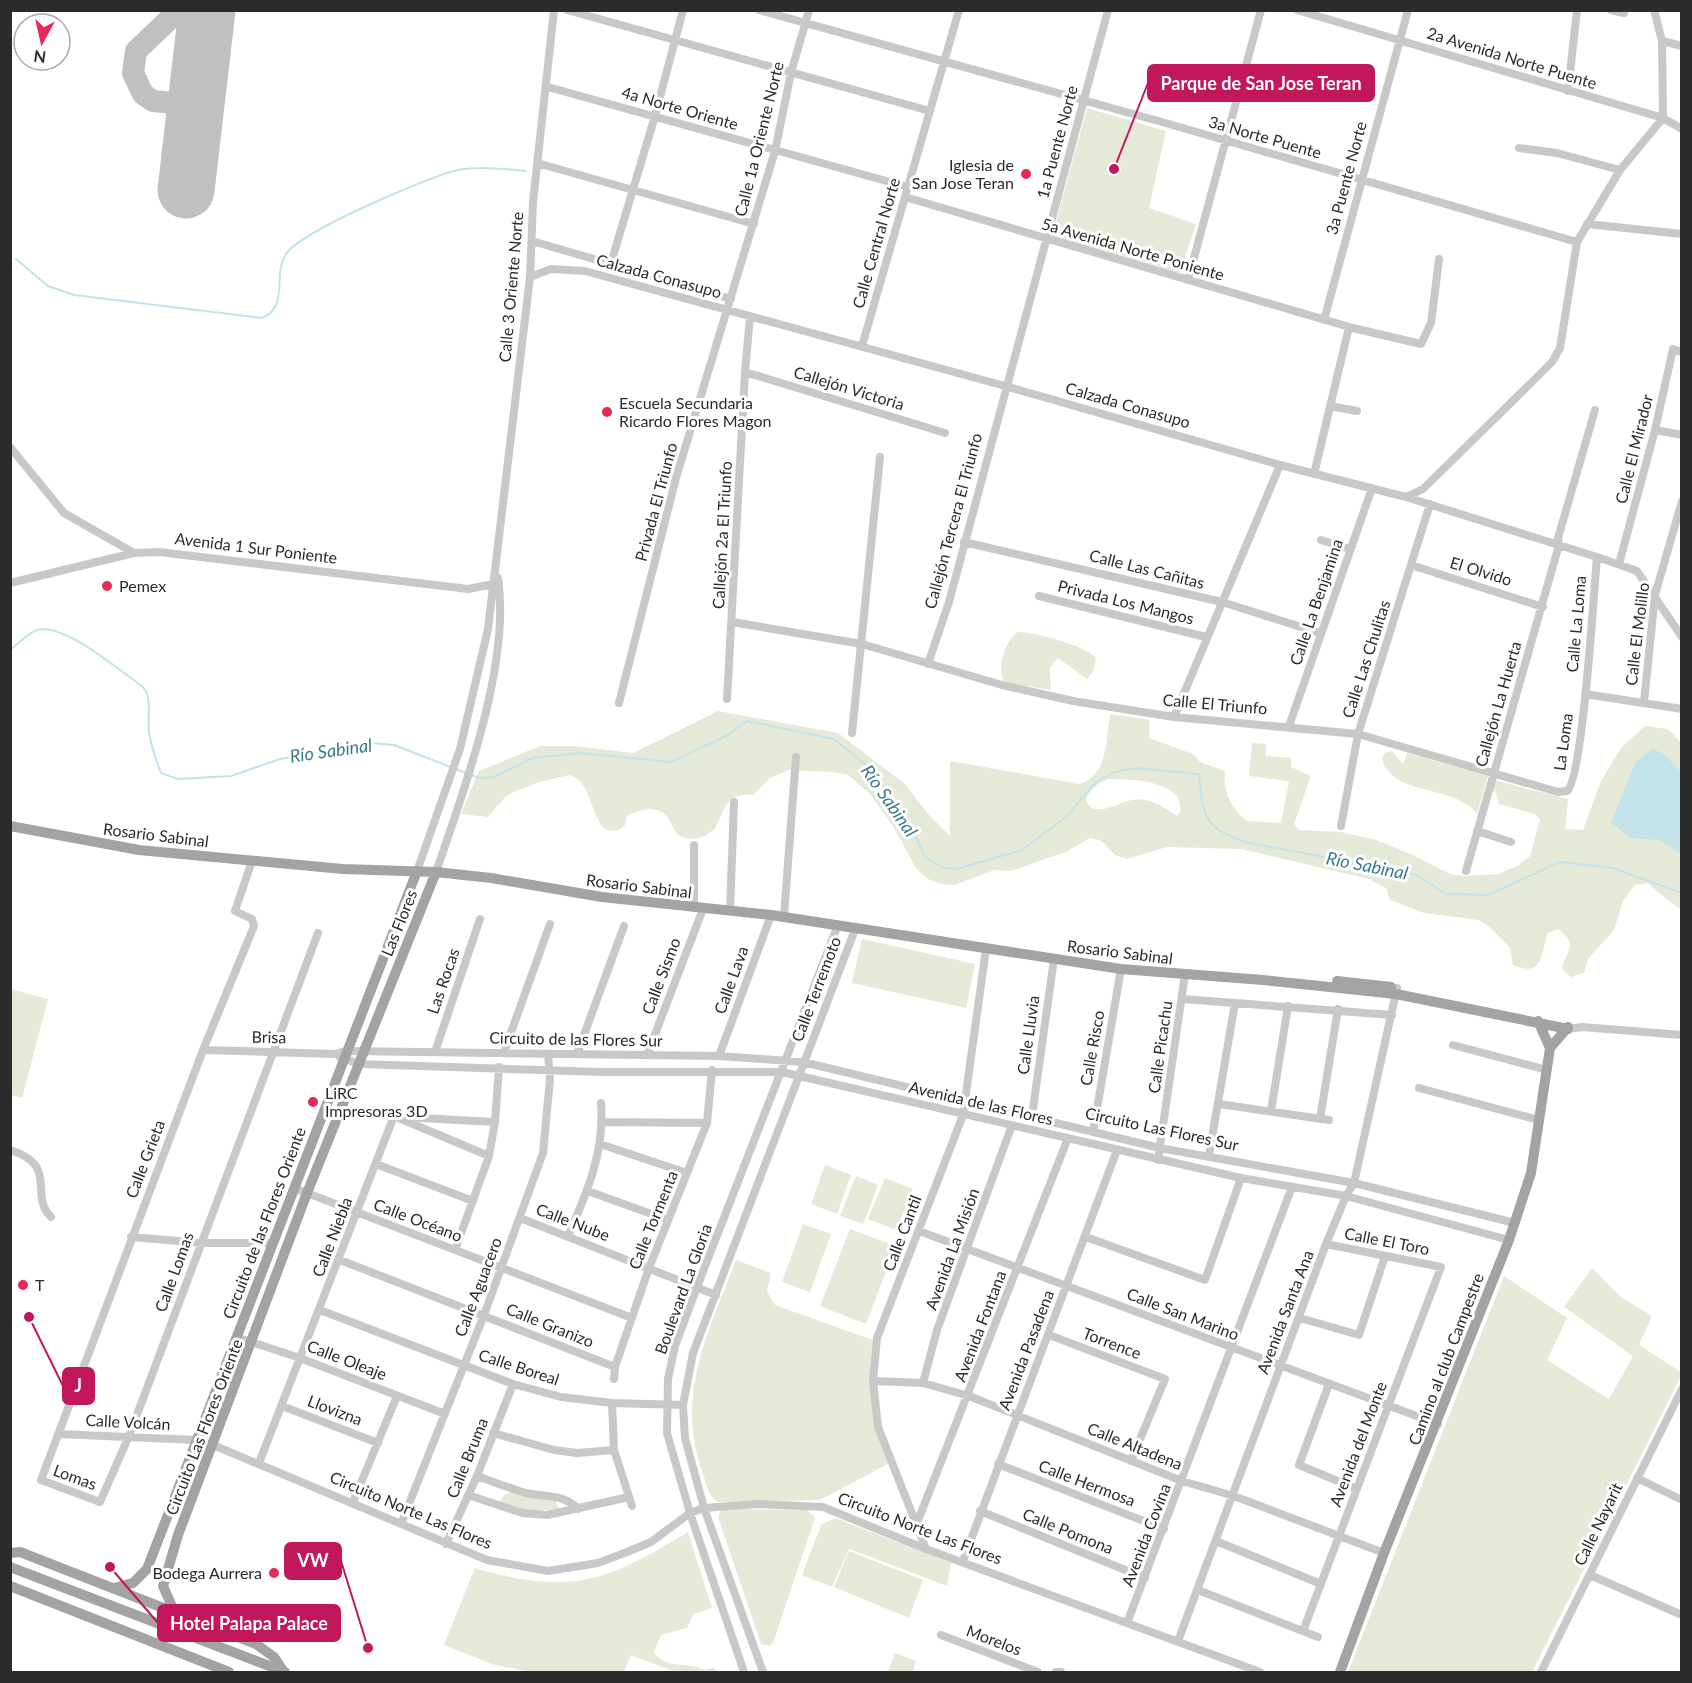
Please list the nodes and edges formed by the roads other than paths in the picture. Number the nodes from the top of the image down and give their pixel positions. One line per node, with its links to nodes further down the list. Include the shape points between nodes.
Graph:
1 (554, 10): 22 (street, Calle 3 Oriente Norte)
2 (567, 10): 17 (street)
3 (683, 10): 17 (street)
4 (759, 10): 15 (street, 3a Norte Puente)
5 (809, 10): 15 (street, Calle 1a Oriente Norte)
6 (959, 10): 20 (street, Calle Central Norte)
7 (1108, 10): 24 (street, 1a Puente Norte)
8 (1261, 10): 29 (street)
9 (1297, 10): 16 (street, 2a Avenida Norte Puente)
10 (1408, 10): 16 (street, 3a Puente Norte)
11 (1577, 10): 23 (street)
12 (1611, 10): 14 (street)
13 (1654, 10): 18 (street)
14 (1624, 13)
15 (805, 23): 20 (street, 3a Norte Puente); 21 (street, Calle 1a Oriente Norte)
16 (1400, 39): 23 (street, 2a Avenida Norte Puente); 34 (street, 3a Puente Norte)
17 (674, 40): 21 (street); 26 (street)
18 (1662, 41): 19 (street); 27 (street)
19 (1682, 46)
20 (945, 62): 24 (street, 3a Norte Puente); 25 (street, Calle Central Norte)
21 (791, 73): 25 (street); 31 (street, Calle 1a Oriente Norte)
22 (548, 87): 26 (street, 4a Norte Oriente); 32 (street, Calle 3 Oriente Norte)
23 (1568, 91): 27 (street, 2a Avenida Norte Puente)
24 (1083, 100): 29 (street, 3a Norte Puente); 42 (street, 1a Puente Norte)
25 (930, 111): 35 (street, Calle Central Norte)
26 (655, 116): 31 (street, 4a Norte Oriente); 36 (street)
27 (1662, 118): 28 (street, 2a Avenida Norte Puente); 33 (street)
28 (1682, 129)
29 (1224, 141): 34 (street, 3a Norte Puente); 47 (street)
30 (1519, 148): 33 (street, via 1557,153)
31 (775, 151): 35 (street, 4a Norte Oriente); 38 (street, Calle 1a Oriente Norte)
32 (537, 163): 36 (street); 41 (street, Calle 3 Oriente Norte)
33 (1620, 170): 39 (street)
34 (1361, 180): 43 (street, 3a Norte Puente); 51 (street, 3a Puente Norte)
35 (908, 187): 37 (street, Calle Central Norte)
36 (633, 190): 38 (street); 45 (street)
37 (905, 197): 42 (street, 5a Avenida Norte Poniente); 53 (street, Calle Central Norte)
38 (754, 224): 48 (street, Calle 1a Oriente Norte)
39 (1587, 224): 40 (street); 43 (street)
40 (1682, 234)
41 (532, 241): 45 (street); 46 (street, Calle 3 Oriente Norte)
42 (1046, 241): 47 (street, 5a Avenida Norte Poniente); 56 (street, 1a Puente Norte)
43 (1576, 242): 68 (street, via 1560,348 1552,362 1423,489)
44 (1438, 259): 52 (street, 5a Avenida Norte Poniente, via 1431,323 1421,344)
45 (611, 263): 48 (street)
46 (530, 278): 49 (street, Calzada Conasupo, via 550,269 585,271); 80 (street, Calle 3 Oriente Norte)
47 (1188, 280): 51 (street, 5a Avenida Norte Poniente)
48 (731, 299): 49 (street, Calle 1a Oriente Norte)
49 (728, 310): 50 (street, Calzada Conasupo); 96 (street, Privada El Triunfo, via 676,478)
50 (750, 317): 53 (street, Calzada Conasupo); 55 (street, Callejón 2a El Triunfo)
51 (1324, 320): 52 (street, 5a Avenida Norte Poniente)
52 (1351, 328): 57 (street)
53 (862, 346): 56 (street, Calzada Conasupo)
54 (1682, 352): 60 (street, Calle El Mirador, via 1673,349)
55 (745, 372): 61 (street, Callejón Victoria); 85 (street, Callejón 2a El Triunfo)
56 (1005, 386): 65 (street, Calzada Conasupo); 72 (street, Callejón Tercera El Triunfo)
57 (1330, 406): 59 (street); 66 (street)
58 (1595, 410): 73 (street, Callejón La Huerta)
59 (1357, 411)
60 (1655, 430): 62 (street); 77 (street, Calle El Mirador)
61 (945, 433)
62 (1682, 435)
63 (10, 447): 75 (street, via 64,513)
64 (880, 457): 89 (street)
65 (1280, 465): 66 (street, Calzada Conasupo); 83 (street)
66 (1314, 474): 67 (street, Calzada Conasupo)
67 (1372, 488): 68 (street, Calzada Conasupo); 74 (street, Calle La Benjamina)
68 (1406, 497): 70 (street, Calzada Conasupo)
69 (1682, 501): 81 (street, Calle El Molillo)
70 (1430, 504): 73 (street, Calzada Conasupo); 78 (street, Calle Las Chulitas)
71 (1321, 540): 74 (street)
72 (964, 542): 83 (street, Calle Las Cañitas); 90 (street, Callejón Tercera El Triunfo)
73 (1559, 545): 76 (street, Calzada Conasupo); 84 (street, Callejón La Huerta)
74 (1350, 549): 86 (street, Calle La Benjamina)
75 (134, 553): 79 (street, Avenida 1 Sur Poniente); 80 (street, Avenida 1 Sur Poniente, via 159,552 468,589)
76 (1597, 557): 77 (street, Calzada Conasupo); 93 (street, Calle La Loma)
77 (1619, 564): 81 (street, Calzada Conasupo, via 1637,571)
78 (1411, 565): 84 (street, El Olvido); 101 (street, Calle Las Chulitas)
79 (10, 582)
80 (497, 583): 91 (street, Calle 3 Oriente Norte); 92 (street, Calle 3 Oriente Norte, via 501,614)
81 (1655, 595): 88 (street, Calzada Conasupo); 95 (street, Calle El Molillo)
82 (1039, 596): 87 (street, Privada Los Mangos)
83 (1222, 602): 86 (street, Calle Las Cañitas); 87 (street)
84 (1543, 607): 104 (street, Callejón La Huerta)
85 (732, 622): 89 (street, Calle El Triunfo); 94 (street, Callejón 2a El Triunfo)
86 (1320, 633): 99 (street, Calle La Benjamina)
87 (1206, 637): 98 (street)
88 (1682, 637)
89 (862, 644): 90 (street, Calle El Triunfo); 100 (street)
90 (928, 664): 98 (street, Calle El Triunfo, via 1073,701)
91 (480, 665): 92 (street); 102 (street, Calle 3 Oriente Norte)
92 (494, 666): 107 (street, Calle 3 Oriente Norte)
93 (1585, 694): 95 (street); 105 (street, La Loma, via 1573,778)
94 (727, 699)
95 (1644, 702): 97 (street)
96 (619, 703)
97 (1682, 709)
98 (1174, 717): 99 (street, Calle El Triunfo)
99 (1289, 726): 101 (street, Calle El Triunfo)
100 (852, 733)
101 (1358, 734): 104 (street, Calle El Triunfo); 109 (street, Calle Las Chulitas)
102 (460, 749): 114 (street, Circuito de las Flores Oriente)
103 (796, 757): 120 (street)
104 (1494, 772): 105 (street, Calle El Triunfo, via 1558,792); 110 (street, Callejón La Huerta)
105 (1567, 791)
106 (734, 802): 118 (street)
107 (459, 804): 116 (street, Las Flores)
108 (10, 826): 113 (main road, Rosario Sabinal, via 139,850)
109 (1341, 826)
110 (1477, 831): 111 (street); 115 (street, Callejón La Huerta)
111 (1511, 842)
112 (694, 845): 117 (street)
113 (252, 861): 114 (main road, Rosario Sabinal, via 343,870); 142 (street, Calle Grieta, via 235,911 252,919 254,926)
114 (417, 871): 116 (main road, Rosario Sabinal); 149 (main road, Circuito de las Flores Oriente)
115 (1466, 871)
116 (436, 872): 117 (main road, Rosario Sabinal); 144 (main road, Las Flores)
117 (698, 908): 118 (main road, Rosario Sabinal); 150 (street, Calle Sismo)
118 (730, 912): 119 (main road, Rosario Sabinal)
119 (771, 915): 120 (main road, Rosario Sabinal); 151 (street, Calle Lava)
120 (784, 916): 123 (main road, Rosario Sabinal)
121 (480, 920): 145 (street, Las Rocas)
122 (550, 924): 146 (street)
123 (838, 925): 125 (main road, Rosario Sabinal); 152 (street, Calle Terremoto)
124 (624, 926): 148 (street)
125 (856, 927): 127 (main road, Rosario Sabinal); 153 (street, Calle Terremoto)
126 (318, 933): 143 (street, Calle Lomas)
127 (986, 949): 128 (main road, Rosario Sabinal); 162 (street, Calle Cantil)
128 (1054, 959): 129 (main road, Rosario Sabinal); 168 (street, Calle Lluvia)
129 (1121, 969): 130 (main road, Rosario Sabinal); 174 (street, Calle Risco)
130 (1185, 974): 131 (main road, Rosario Sabinal); 132 (street, Calle Picachu)
131 (1396, 991): 136 (street, Avenida Santa Ana); 137 (main road, Rosario Sabinal)
132 (1182, 999): 133 (street); 177 (street, Calle Picachu)
133 (1235, 1002): 134 (street); 164 (street)
134 (1288, 1005): 135 (street); 165 (street)
135 (1338, 1009): 136 (street); 165 (street, via 1325,1119)
136 (1392, 1015): 186 (street, Avenida Santa Ana)
137 (1538, 1020): 138 (main road, Rosario Sabinal); 141 (main road)
138 (1569, 1026): 139 (street); 141 (main road)
139 (1682, 1035)
140 (1453, 1045): 158 (street)
141 (1550, 1048): 158 (main road, Camino al club Campestre)
142 (202, 1050): 143 (street, Brisa); 200 (street, Calle Grieta)
143 (273, 1052): 149 (street, Brisa); 203 (street, Calle Lomas)
144 (363, 1052): 145 (street, Circuito de las Flores Sur); 149 (street, Circuito de las Flores Sur); 154 (main road, Circuito Las Flores Oriente)
145 (435, 1052): 146 (street, Circuito de las Flores Sur)
146 (504, 1052): 147 (street, Circuito de las Flores Sur)
147 (548, 1054): 148 (street, Circuito de las Flores Sur); 156 (street, Calle Aguacero)
148 (577, 1054): 150 (street, Circuito de las Flores Sur)
149 (342, 1055): 154 (street); 188 (main road, Circuito de las Flores Oriente)
150 (647, 1055): 151 (street, Circuito de las Flores Sur)
151 (719, 1056): 152 (street, Circuito de las Flores Sur)
152 (787, 1059): 153 (street, Circuito de las Flores Sur); 159 (street, Boulevard La Gloria)
153 (803, 1062): 160 (street, Boulevard La Gloria); 162 (street, Circuito Las Flores Sur)
154 (359, 1064): 155 (street); 190 (main road, Circuito Las Flores Oriente)
155 (499, 1067): 156 (street); 170 (street)
156 (548, 1070): 157 (street); 195 (street, Calle Aguacero, via 543,1153)
157 (712, 1070): 159 (street); 172 (street, Calle Tormenta)
158 (1547, 1070): 169 (main road, Camino al club Campestre)
159 (782, 1072): 160 (street); 215 (street, Boulevard La Gloria)
160 (799, 1076): 166 (street, Avenida de las Flores); 216 (street, Boulevard La Gloria)
161 (1419, 1088): 169 (street)
162 (964, 1100): 166 (street, Calle Cantil); 168 (street, Circuito Las Flores Sur)
163 (601, 1103): 171 (street)
164 (1219, 1104): 165 (street); 180 (street)
165 (1270, 1111)
166 (963, 1115): 173 (street, Avenida de las Flores); 198 (street, Calle Cantil)
167 (394, 1116): 170 (street); 181 (street); 183 (street, Calle Niebla)
168 (1032, 1116): 174 (street, Circuito Las Flores Sur)
169 (1539, 1120): 197 (main road, Camino al club Campestre, via 1531,1173)
170 (495, 1122): 181 (street)
171 (602, 1122): 172 (street); 176 (street)
172 (708, 1123): 184 (street, Calle Tormenta)
173 (1012, 1125): 175 (street, Avenida de las Flores); 206 (street, Avenida La Misión)
174 (1093, 1132): 177 (street, Circuito Las Flores Sur)
175 (1068, 1138): 179 (street, Avenida de las Flores); 210 (street, Avenida Fontana)
176 (600, 1144): 184 (street); 189 (street)
177 (1160, 1148): 180 (street, Circuito Las Flores Sur); 182 (street, Calle Picachu)
178 (10, 1150): 194 (street, via 42,1174 41,1202)
179 (1117, 1150): 182 (street, Avenida de las Flores); 201 (street, Avenida Pasadena)
180 (1209, 1155): 186 (street, Circuito Las Flores Sur)
181 (489, 1156): 192 (street)
182 (1158, 1160): 185 (street, Circuito Las Flores Sur)
183 (376, 1164): 192 (street); 193 (street, Calle Niebla)
184 (687, 1173): 196 (street, Calle Tormenta)
185 (1241, 1178): 187 (street, Circuito Las Flores Sur); 201 (street, via 1205,1280)
186 (1354, 1183): 191 (street, Avenida Santa Ana); 197 (street, Circuito Las Flores Sur)
187 (1292, 1187): 191 (street, Circuito Las Flores Sur); 224 (street, Avenida Covina)
188 (294, 1188): 190 (street, Calle Océano); 204 (main road, Circuito de las Flores Oriente)
189 (588, 1191): 196 (street); 199 (street)
190 (307, 1193): 193 (street, Calle Océano); 223 (main road, Circuito Las Flores Oriente)
191 (1346, 1196): 202 (street, Circuito Las Flores Sur); 205 (street, Avenida Santa Ana)
192 (473, 1201): 207 (street)
193 (357, 1213): 207 (street, Calle Océano); 209 (street, Calle Niebla)
194 (51, 1217)
195 (520, 1218): 199 (street, Calle Nube); 213 (street, Calle Aguacero)
196 (669, 1220): 212 (street, Calle Tormenta)
197 (1515, 1223): 202 (main road, Camino al club Campestre)
198 (919, 1231): 206 (street, Calle San Marino); 230 (street, Calle Cantil, via 877,1338)
199 (568, 1236): 212 (street, Calle Nube)
200 (131, 1237): 203 (street); 246 (street, Calle Grieta)
201 (1086, 1237): 214 (street, Avenida Pasadena)
202 (1509, 1239): 244 (main road, Camino al club Campestre)
203 (201, 1242): 204 (street); 247 (street, Calle Lomas)
204 (272, 1244): 222 (main road, Circuito de las Flores Oriente)
205 (1326, 1244): 208 (street, Calle El Toro); 220 (street, Avenida Santa Ana)
206 (969, 1248): 210 (street, Calle San Marino); 231 (street, Avenida La Misión, via 937,1330)
207 (455, 1250): 213 (street, Calle Océano)
208 (1385, 1256): 211 (street, Calle El Toro); 220 (street, via 1359,1335)
209 (340, 1260): 217 (street, Calle Niebla); 218 (street, Calle Granizo)
210 (1019, 1267): 214 (street, Calle San Marino); 236 (street, Avenida Fontana)
211 (1441, 1267): 241 (street, Avenida del Monte)
212 (649, 1268): 215 (street, Calle Nube); 219 (street, Calle Tormenta)
213 (501, 1269): 218 (street, Calle Aguacero); 219 (street, Calle Océano)
214 (1066, 1285): 221 (street, Avenida Pasadena); 224 (street, Calle San Marino)
215 (697, 1287): 216 (street, Calle Nube); 238 (street, Boulevard La Gloria, via 675,1346)
216 (716, 1295): 239 (street, Boulevard La Gloria, via 693,1353)
217 (320, 1310): 225 (street, Calle Niebla); 226 (street, Calle Boreal)
218 (484, 1315): 226 (street, Calle Aguacero); 228 (street, Calle Granizo)
219 (632, 1318): 228 (street, Calle Tormenta)
220 (1300, 1318): 227 (street, Avenida Santa Ana)
221 (1049, 1335): 243 (street, Avenida Pasadena); 252 (street, Torrence, via 1164,1379)
222 (236, 1337): 223 (street, Calle Oleaje); 248 (main road, Circuito de las Flores Oriente)
223 (252, 1343): 225 (street, Calle Oleaje); 250 (main road, Circuito Las Flores Oriente)
224 (1231, 1349): 227 (street, Calle San Marino); 258 (street, Avenida Covina)
225 (300, 1358): 235 (street, Calle Oleaje); 240 (street, Calle Niebla)
226 (464, 1365): 232 (street, Calle Boreal); 242 (street, Calle Aguacero)
227 (1280, 1365): 233 (street, Calle San Marino); 261 (street, Avenida Santa Ana)
228 (615, 1367): 229 (street, Calle Tormenta)
229 (614, 1379)
230 (873, 1381): 231 (street, Calle Altadena); 269 (street, Calle Cantil, via 878,1427)
231 (923, 1383): 236 (street, Calle Altadena)
232 (513, 1384): 237 (street, Calle Boreal, via 561,1397); 245 (street, Calle Bruma)
233 (1329, 1384): 241 (street, Calle San Marino); 259 (street, via 1299,1465)
234 (1682, 1389): 256 (street, Calle Nayarit)
235 (398, 1396): 242 (street, Calle Oleaje); 249 (street)
236 (969, 1396): 243 (street, Calle Altadena); 269 (street, Avenida Fontana)
237 (612, 1403): 238 (street, Calle Boreal); 251 (street)
238 (667, 1405): 239 (street, Calle Boreal); 268 (street, Boulevard La Gloria, via 668,1433)
239 (683, 1405): 265 (street, Boulevard La Gloria, via 685,1438)
240 (282, 1406): 249 (street, Llovizna); 253 (street, Calle Niebla)
241 (1388, 1406): 244 (street, Calle San Marino); 259 (street, Avenida del Monte)
242 (445, 1414): 270 (street, Calle Aguacero)
243 (1017, 1415): 252 (street, Calle Altadena); 254 (street, Avenida Pasadena)
244 (1438, 1424): 277 (main road, Camino al club Campestre)
245 (494, 1433): 251 (street, via 566,1452); 255 (street, Calle Bruma)
246 (58, 1434): 247 (street, Calle Volcán); 257 (street, Calle Grieta)
247 (129, 1436): 248 (street, Calle Volcán); 263 (street, Calle Lomas)
248 (197, 1440): 250 (street, Circuito Norte Las Flores); 284 (main road, Circuito de las Flores Oriente, via 147,1569 133,1583)
249 (378, 1443): 264 (street)
250 (213, 1445): 253 (street, Circuito Norte Las Flores); 286 (main road, Circuito Las Flores Oriente, via 164,1576 165,1594)
251 (614, 1450): 266 (street, via 631,1501)
252 (1131, 1461): 258 (street, Calle Altadena)
253 (259, 1462): 264 (street, Circuito Norte Las Flores)
254 (999, 1464): 267 (street, Avenida Pasadena); 271 (street, Calle Hermosa)
255 (477, 1476): 260 (street, Calle Bruma); 266 (street, via 525,1492 562,1498)
256 (1637, 1478): 262 (street); 280 (street, Calle Nayarit)
257 (41, 1480): 263 (street, Lomas)
258 (1182, 1481): 261 (street, Calle Altadena); 271 (street, Avenida Covina)
259 (1357, 1489): 272 (street, Avenida del Monte)
260 (468, 1495): 266 (street, via 522,1513 547,1515); 274 (street, Calle Bruma)
261 (1234, 1496): 272 (street, Calle Altadena); 273 (street, Avenida Santa Ana)
262 (1682, 1500)
263 (100, 1502)
264 (353, 1502): 270 (street, Circuito Norte Las Flores)
265 (704, 1508): 268 (street, Circuito Norte Las Flores); 275 (street, Circuito Norte Las Flores, via 759,1504 824,1507); 296 (street, Boulevard La Gloria)
266 (578, 1509)
267 (980, 1511): 278 (street, Avenida Pasadena); 281 (street, Calle Pomona)
268 (690, 1513): 274 (street, Circuito Norte Las Flores, via 651,1542 598,1563 573,1568 514,1566); 295 (street, Boulevard La Gloria)
269 (917, 1523): 275 (street, Calle Cantil)
270 (401, 1524): 274 (street, Circuito Norte Las Flores)
271 (1164, 1529): 281 (street, Avenida Covina)
272 (1339, 1536): 277 (street, Calle Altadena); 282 (street, Avenida del Monte)
273 (1216, 1541): 282 (street); 285 (street, Avenida Santa Ana)
274 (447, 1544)
275 (926, 1549): 278 (street, Circuito Norte Las Flores)
276 (10, 1552): 284 (main road, via 20,1552)
277 (1384, 1553): 301 (main road, Camino al club Campestre)
278 (963, 1561): 288 (street, Circuito Norte Las Flores)
279 (10, 1567): 294 (main road)
280 (1590, 1575): 287 (street); 302 (street, Calle Nayarit)
281 (1145, 1578): 288 (street, Avenida Covina)
282 (1321, 1584): 289 (street, Avenida del Monte)
283 (10, 1586): 293 (main road)
284 (114, 1588): 286 (main road)
285 (1198, 1590): 289 (street); 292 (street, Avenida Santa Ana)
286 (174, 1611): 294 (main road, via 256,1644 274,1657)
287 (1682, 1615)
288 (1127, 1623): 292 (street, Circuito Norte Las Flores)
289 (1303, 1631): 291 (street)
290 (940, 1635): 297 (street, Morelos)
291 (1318, 1637)
292 (1178, 1641): 300 (street, Circuito Norte Las Flores)
293 (230, 1672)
294 (285, 1672)
295 (744, 1672)
296 (763, 1672)
297 (1038, 1672)
298 (1056, 1672): 299 (street)
299 (1061, 1672)
300 (1260, 1672)
301 (1340, 1672)
302 (1541, 1672)

